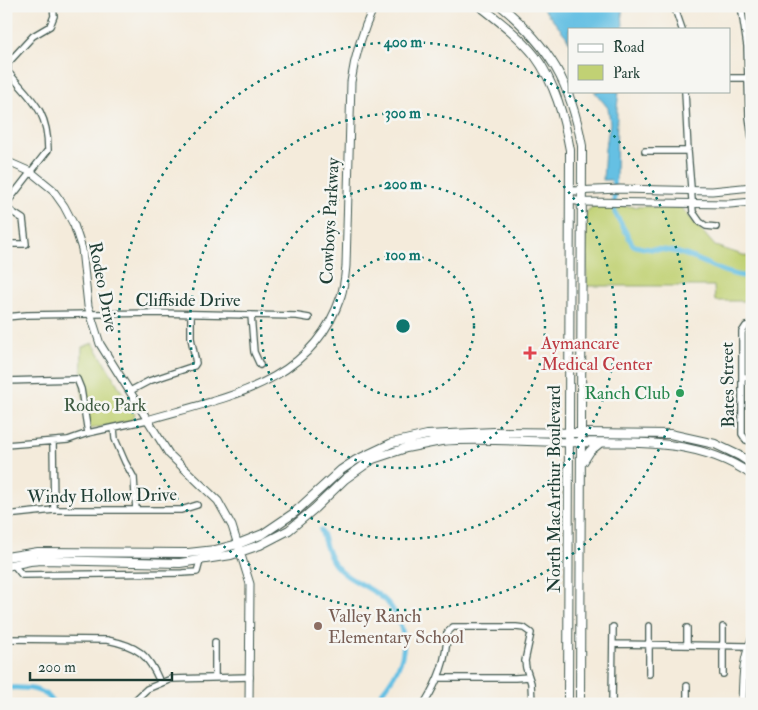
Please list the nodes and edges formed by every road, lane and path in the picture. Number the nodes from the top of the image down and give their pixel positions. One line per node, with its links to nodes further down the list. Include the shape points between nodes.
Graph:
1 (53, 6): 17 (street, via 50,26 34,36 8,63 8,72 36,104 45,120 48,150)
2 (374, 6): 42 (street, Cowboys Parkway, via 362,31 351,82 346,266 342,292 322,335 308,352 273,378 242,391)
3 (480, 6): 19 (main road, North MacArthur Boulevard, via 516,36 549,79 567,132)
4 (500, 6): 10 (main road, North MacArthur Boulevard, via 540,42)
5 (674, 6): 7 (street)
6 (741, 6): 9 (street)
7 (682, 28)
8 (730, 78): 9 (street)
9 (750, 78): 13 (street)
10 (568, 91)
11 (568, 92): 20 (main road, North MacArthur Boulevard, via 582,146)
12 (686, 92): 15 (street)
13 (752, 139)
14 (645, 151): 15 (street)
15 (688, 151): 21 (street)
16 (6, 160): 17 (street, Rodeo Drive)
17 (30, 172): 26 (street); 30 (street, Rodeo Drive, via 52,189 74,224 82,249)
18 (752, 188): 21 (street)
19 (571, 190): 20 (street); 22 (main road, North MacArthur Boulevard)
20 (583, 190): 21 (street); 23 (main road, North MacArthur Boulevard)
21 (692, 191): 25 (street)
22 (571, 200): 23 (street); 34 (main road, North MacArthur Boulevard)
23 (582, 202): 25 (street); 35 (main road, North MacArthur Boulevard)
24 (752, 202): 25 (street)
25 (693, 204): 27 (street, via 693,212 700,222)
26 (6, 206): 28 (street, via 23,219 26,244)
27 (716, 227)
28 (6, 244)
29 (191, 314): 30 (street, Cliffside Drive); 31 (street, Cliffside Drive); 41 (street, via 194,366)
30 (90, 315): 32 (street, Cliffside Drive); 41 (street, Rodeo Drive, via 100,344)
31 (251, 315): 33 (street, Cliffside Drive); 37 (street, via 254,352)
32 (6, 316)
33 (310, 318)
34 (570, 323): 35 (main road); 45 (main road, North MacArthur Boulevard)
35 (582, 323): 46 (main road, North MacArthur Boulevard)
36 (752, 325): 38 (street, Bates Street, via 743,329)
37 (260, 365)
38 (742, 377): 39 (street); 49 (street, Bates Street, via 742,434)
39 (752, 377)
40 (6, 381): 44 (street, via 77,379)
41 (130, 391): 42 (street, Rodeo Drive)
42 (147, 420): 43 (street, Cowboys Parkway); 64 (street, Rodeo Drive, via 169,454 218,501)
43 (114, 428): 44 (street, Cowboys Parkway); 62 (street, via 124,462 134,478)
44 (88, 433): 50 (street, Cowboys Parkway)
45 (570, 433): 46 (main road); 48 (main road); 51 (main road, North MacArthur Boulevard)
46 (582, 433): 47 (main road); 52 (main road, North MacArthur Boulevard)
47 (670, 434): 54 (main road); 58 (main road, via 715,444)
48 (464, 437): 51 (main road); 56 (main road)
49 (749, 441)
50 (53, 442): 55 (street, Cowboys Parkway); 61 (street)
51 (570, 442): 52 (main road); 96 (main road, North MacArthur Boulevard)
52 (582, 442): 53 (main road); 57 (main road, North MacArthur Boulevard)
53 (601, 443): 54 (main road); 57 (main road, via 590,451)
54 (668, 444): 59 (main road, via 717,456)
55 (6, 445)
56 (377, 453): 64 (main road, via 341,470 294,514); 64 (main road, via 299,521 272,539)
57 (582, 464): 97 (main road, North MacArthur Boulevard)
58 (752, 464)
59 (752, 475)
60 (197, 505): 62 (street, Windy Hollow Drive, via 181,510)
61 (54, 510): 62 (street, Windy Hollow Drive); 63 (street, Windy Hollow Drive)
62 (136, 510)
63 (6, 515)
64 (240, 548): 66 (main road); 69 (main road); 87 (street, Rodeo Drive, via 250,584)
65 (48, 552): 66 (main road); 67 (main road); 68 (main road)
66 (140, 552): 70 (main road)
67 (6, 557)
68 (48, 560): 70 (main road); 71 (main road)
69 (200, 560): 70 (main road); 71 (street, via 197,572 182,573 22,575)
70 (140, 562)
71 (9, 565)
72 (649, 626): 80 (street)
73 (613, 627): 79 (street)
74 (723, 627): 82 (street)
75 (687, 628): 81 (street)
76 (6, 639): 90 (street, via 122,643 149,660)
77 (216, 642): 86 (street)
78 (750, 642): 82 (street); 83 (street)
79 (613, 644): 80 (street); 98 (street)
80 (649, 644): 81 (street); 84 (street)
81 (687, 645): 82 (street)
82 (723, 645): 85 (street)
83 (749, 660): 100 (street, via 744,670)
84 (649, 674)
85 (723, 674)
86 (216, 677): 87 (street); 90 (street)
87 (250, 677): 93 (street, Rodeo Drive)
88 (529, 677): 89 (street); 89 (street, via 525,661 531,633 524,628 455,627 447,633); 95 (street)
89 (439, 678): 94 (street)
90 (160, 682): 92 (street, via 147,689)
91 (687, 686): 99 (street)
92 (132, 704)
93 (250, 704)
94 (424, 704)
95 (532, 704)
96 (568, 704)
97 (580, 704)
98 (612, 704)
99 (687, 704)
100 (742, 704)

